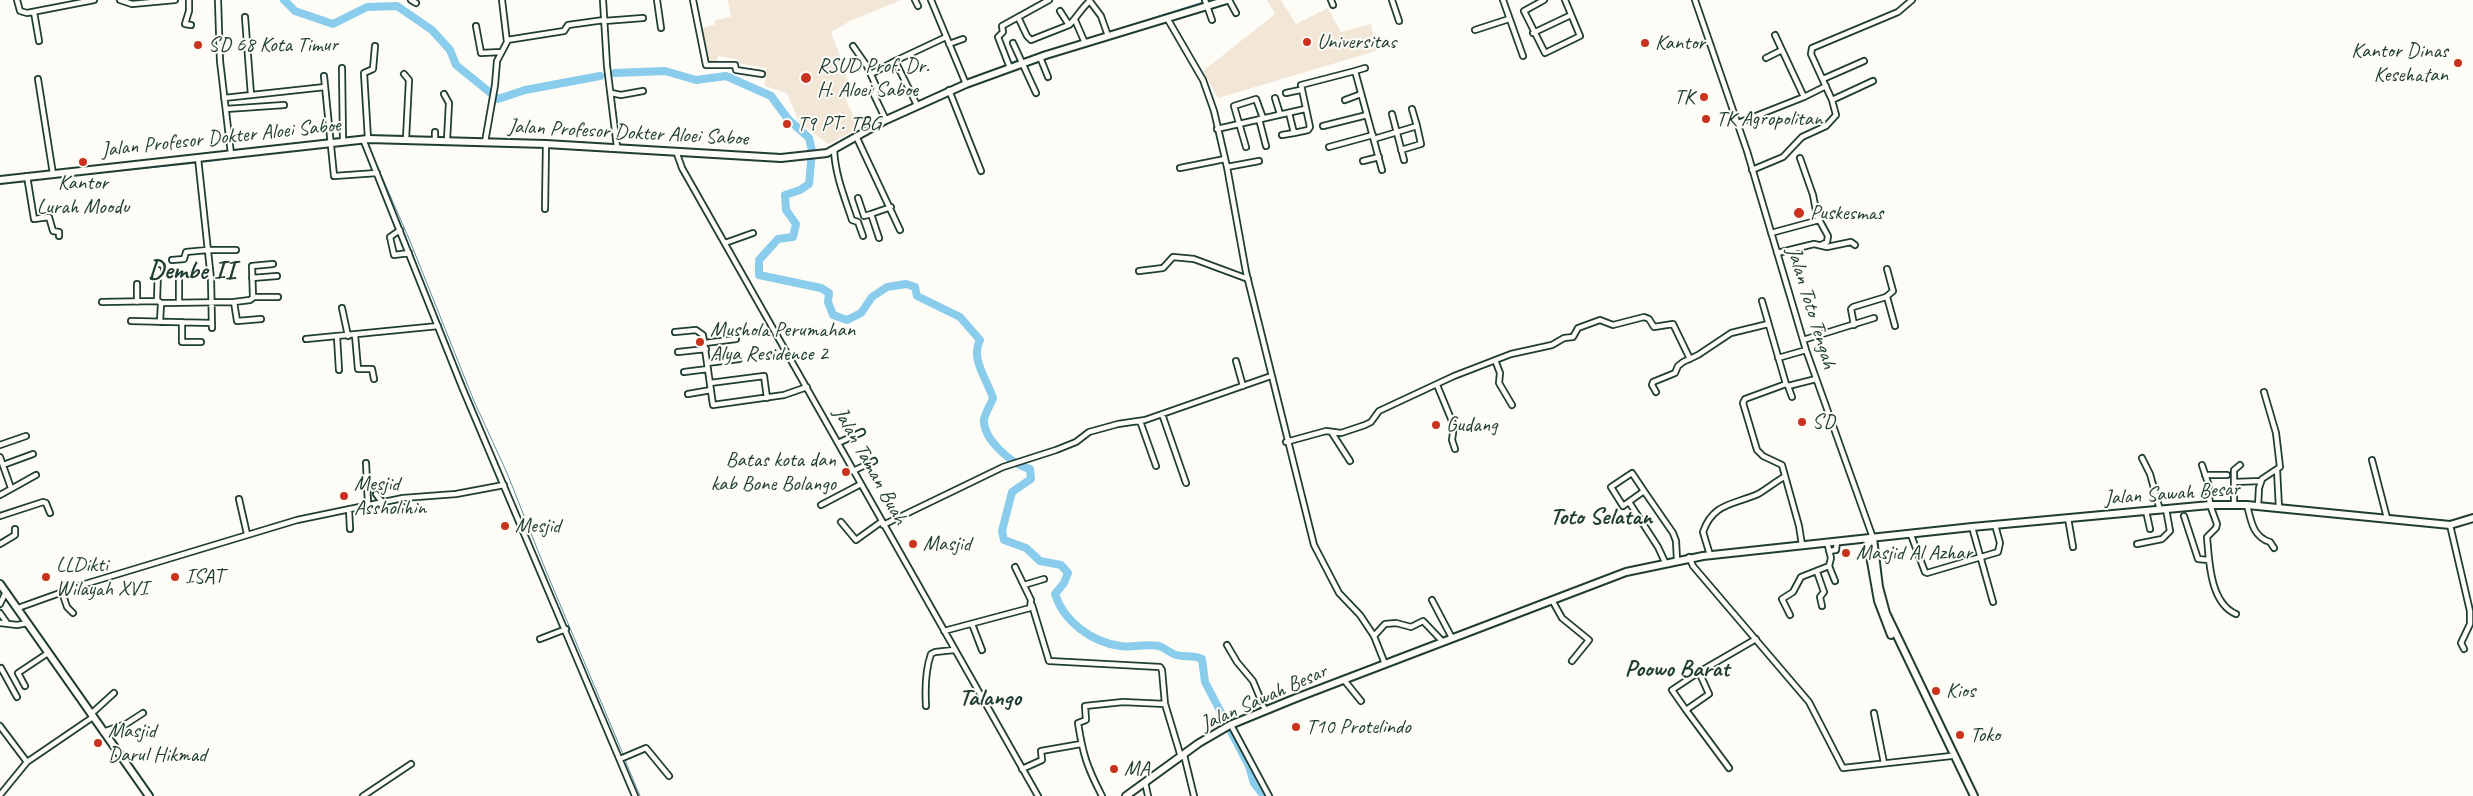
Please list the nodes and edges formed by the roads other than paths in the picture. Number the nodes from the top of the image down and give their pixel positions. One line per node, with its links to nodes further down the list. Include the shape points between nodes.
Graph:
1 (17, 0): 27 (street, via 20,11)
2 (94, 0): 27 (street)
3 (120, 0): 4 (street, via 132,4)
4 (175, 0)
5 (189, 0): 39 (street, via 185,24)
6 (218, 0): 89 (street)
7 (411, 0): 23 (street)
8 (502, 0): 49 (street)
9 (603, 0): 35 (street)
10 (657, 0): 42 (street)
11 (693, 0): 69 (street, via 706,65 735,65 736,70)
12 (915, 0): 25 (street)
13 (931, 0): 47 (street)
14 (1049, 0): 31 (street)
15 (1090, 0): 36 (street, via 1078,11); 45 (street)
16 (1228, 0): 24 (main road, Jalan Profesor Dokter Aloei Saboe); 28 (street)
17 (1392, 0): 38 (street)
18 (1503, 0): 34 (street)
19 (1544, 0): 44 (street, via 1524,10)
20 (1565, 0): 29 (street)
21 (1695, 0): 104 (street, Jalan Toto Tengah)
22 (1912, 0): 74 (street, via 1898,12 1812,48 1811,54)
23 (416, 3)
24 (1206, 3): 33 (main road, Jalan Profesor Dokter Aloei Saboe); 37 (street)
25 (918, 6)
26 (1060, 11): 40 (street)
27 (34, 12): 51 (street)
28 (1236, 13)
29 (1571, 15): 44 (street); 44 (street, via 1579,32 1578,38 1545,53)
30 (245, 16): 87 (street)
31 (1018, 17): 40 (street, via 1032,40); 64 (street, via 1003,25 1003,32 998,36)
32 (643, 18): 35 (street)
33 (1167, 18): 45 (main road, Jalan Profesor Dokter Aloei Saboe); 108 (street, via 1203,80)
34 (1509, 18): 43 (street); 58 (street)
35 (604, 20): 49 (street, via 567,25 564,31 552,34); 85 (street)
36 (1075, 20): 40 (street); 50 (street)
37 (1212, 20)
38 (1399, 21)
39 (191, 25)
40 (1068, 25)
41 (476, 26): 57 (street, via 481,53)
42 (661, 28)
43 (1475, 30)
44 (1533, 33)
45 (1108, 34): 50 (main road, Jalan Profesor Dokter Aloei Saboe)
46 (1775, 35): 56 (street)
47 (946, 37): 53 (street); 62 (street)
48 (963, 39): 53 (street)
49 (507, 40): 57 (street)
50 (1084, 40): 59 (main road, Jalan Profesor Dokter Aloei Saboe)
51 (39, 41)
52 (1013, 43): 61 (street)
53 (949, 44): 75 (street)
54 (375, 46): 114 (street, via 373,69 364,74)
55 (853, 46): 70 (street)
56 (1782, 50): 60 (street); 88 (street)
57 (501, 52): 119 (street)
58 (1523, 56)
59 (1040, 57): 61 (main road, Jalan Profesor Dokter Aloei Saboe); 72 (street)
60 (1766, 58)
61 (1021, 60): 64 (main road, Jalan Profesor Dokter Aloei Saboe); 83 (street)
62 (896, 61): 70 (street); 93 (street)
63 (1864, 61): 74 (street)
64 (1008, 64): 75 (main road, Jalan Profesor Dokter Aloei Saboe)
65 (342, 68): 117 (street)
66 (1365, 68): 67 (street)
67 (1355, 71): 80 (street, via 1301,85); 86 (street)
68 (404, 74): 115 (street, via 409,80)
69 (762, 74)
70 (871, 74): 102 (street, via 877,88 874,95)
71 (324, 76): 78 (street)
72 (1048, 77)
73 (38, 79): 142 (street)
74 (1823, 79): 77 (street)
75 (965, 81): 79 (main road, Jalan Profesor Dokter Aloei Saboe)
76 (1873, 82): 92 (street)
77 (1826, 86): 88 (street); 92 (street)
78 (325, 87): 87 (street); 118 (street)
79 (949, 90): 93 (main road, Jalan Profesor Dokter Aloei Saboe); 140 (street)
80 (1300, 90): 82 (street); 96 (street)
81 (643, 91): 85 (street)
82 (1286, 92)
83 (1036, 93)
84 (444, 94): 116 (street, via 449,103)
85 (611, 94): 124 (street)
86 (1361, 94): 91 (street); 101 (street)
87 (251, 95): 89 (street)
88 (1804, 96): 104 (street)
89 (224, 98): 95 (street)
90 (1275, 98): 99 (street)
91 (1345, 100)
92 (1832, 100): 139 (street, via 1837,113 1826,126 1802,137 1780,159)
93 (916, 103): 102 (main road, Jalan Profesor Dokter Aloei Saboe)
94 (284, 105): 95 (street)
95 (226, 109): 128 (street)
96 (1305, 109): 98 (street); 110 (street, via 1309,128)
97 (1412, 109): 107 (street)
98 (1289, 113): 99 (street); 110 (street)
99 (1280, 114): 103 (street)
100 (1392, 114): 109 (street)
101 (1367, 115): 106 (street); 113 (street)
102 (885, 117): 112 (main road, Jalan Profesor Dokter Aloei Saboe)
103 (1261, 119): 105 (street); 105 (street, via 1258,102 1254,99 1234,106); 121 (street)
104 (1738, 123): 139 (street, Jalan Toto Tengah)
105 (1239, 124): 108 (street); 122 (street)
106 (1323, 126)
107 (1417, 126): 109 (street); 127 (street, via 1421,144)
108 (1217, 129): 132 (street)
109 (1397, 132): 113 (street); 127 (street)
110 (1294, 133): 111 (street)
111 (1282, 135)
112 (856, 136): 125 (main road, Jalan Profesor Dokter Aloei Saboe); 146 (street)
113 (1374, 137): 123 (street); 129 (street)
114 (366, 139): 115 (main road, Jalan Profesor Dokter Aloei Saboe); 117 (main road, Jalan Profesor Dokter Aloei Saboe); 141 (street)
115 (406, 139): 116 (main road, Jalan Profesor Dokter Aloei Saboe, via 435,136)
116 (446, 140): 119 (main road, Jalan Profesor Dokter Aloei Saboe)
117 (343, 141): 118 (main road, Jalan Profesor Dokter Aloei Saboe)
118 (329, 142): 128 (main road, Jalan Profesor Dokter Aloei Saboe); 141 (street, via 334,176)
119 (485, 142): 120 (main road, Jalan Profesor Dokter Aloei Saboe)
120 (546, 144): 124 (main road, Jalan Profesor Dokter Aloei Saboe); 147 (street)
121 (1266, 146)
122 (1246, 147)
123 (1329, 147)
124 (617, 148): 126 (main road, Jalan Profesor Dokter Aloei Saboe)
125 (834, 149): 126 (main road, Jalan Profesor Dokter Aloei Saboe, via 820,155 781,158); 155 (street, via 836,173 852,220 858,222)
126 (676, 150): 157 (street, Jalan Taman Buah, via 682,168)
127 (1401, 150): 133 (street)
128 (231, 154): 130 (main road, Jalan Profesor Dokter Aloei Saboe)
129 (1379, 157): 135 (street); 138 (street)
130 (198, 158): 142 (main road, Jalan Profesor Dokter Aloei Saboe); 160 (street)
131 (1800, 158): 149 (street)
132 (1225, 159): 136 (street); 137 (street)
133 (1404, 160)
134 (1259, 161): 136 (street)
135 (1363, 161)
136 (1227, 167): 171 (street)
137 (1180, 168)
138 (1382, 170)
139 (1752, 170): 153 (street, Jalan Toto Tengah)
140 (981, 171)
141 (377, 173): 150 (street)
142 (53, 174): 143 (main road, Jalan Profesor Dokter Aloei Saboe)
143 (27, 176): 144 (main road, Jalan Profesor Dokter Aloei Saboe); 154 (street, via 34,219 49,217 53,231 59,232)
144 (0, 180)
145 (858, 198): 148 (street, via 864,216)
146 (890, 207): 148 (street); 151 (street)
147 (545, 209)
148 (871, 214): 156 (street)
149 (1819, 220): 153 (street); 158 (street, via 1828,236 1827,242)
150 (400, 230): 162 (street); 162 (street, via 390,237 394,255)
151 (900, 230)
152 (753, 233): 157 (street)
153 (1771, 233): 163 (street, Jalan Toto Tengah)
154 (59, 236)
155 (864, 236)
156 (879, 238)
157 (726, 243): 222 (street, Jalan Taman Buah)
158 (1821, 245): 159 (street, via 1827,247 1848,242); 163 (street)
159 (1855, 245)
160 (207, 250): 161 (street); 164 (street, via 186,252 184,258); 183 (street)
161 (236, 250)
162 (409, 253): 192 (street)
163 (1777, 253): 200 (street, Jalan Toto Tengah)
164 (172, 260)
165 (273, 264): 170 (street, via 252,266)
166 (1887, 269): 176 (street, via 1893,291)
167 (158, 270): 180 (street)
168 (1139, 271): 171 (street, via 1163,268 1173,257 1186,257)
169 (277, 276): 170 (street)
170 (252, 278): 174 (street)
171 (1248, 279): 215 (street)
172 (179, 280): 181 (street)
173 (137, 284): 179 (street)
174 (253, 297): 175 (street); 182 (street)
175 (278, 297)
176 (1887, 297): 191 (street, via 1853,307); 193 (street)
177 (1762, 301): 190 (street)
178 (102, 302): 179 (street)
179 (137, 302): 180 (street)
180 (159, 302): 181 (street); 188 (street)
181 (179, 302): 183 (street)
182 (234, 302): 183 (street); 186 (street, via 236,321)
183 (212, 303): 189 (street, via 212,326)
184 (342, 308): 196 (street)
185 (1874, 318): 191 (street)
186 (261, 319)
187 (131, 321): 188 (street)
188 (160, 322): 189 (street)
189 (182, 322): 201 (street, via 182,342)
190 (1768, 324): 206 (street); 208 (street, via 1731,333)
191 (1854, 325): 200 (street)
192 (438, 326): 195 (street); 260 (street)
193 (1895, 326)
194 (675, 332): 202 (street, via 696,330 703,335)
195 (355, 335): 196 (street); 217 (street, via 358,369 372,369)
196 (348, 336): 197 (street)
197 (337, 337): 198 (street); 213 (street)
198 (306, 339)
199 (736, 340): 202 (street)
200 (1803, 340): 204 (street, Jalan Toto Tengah)
201 (201, 342)
202 (705, 343): 203 (street)
203 (706, 349): 205 (street); 211 (street)
204 (1806, 350): 206 (street); 216 (street, Jalan Toto Tengah)
205 (678, 352)
206 (1778, 358): 220 (street)
207 (739, 359): 211 (street)
208 (1690, 359): 209 (street, via 1674,325 1655,327 1644,317 1613,325 1600,320 1589,323 1576,329 1574,336 1552,345); 224 (street, via 1678,366 1675,373 1653,382)
209 (1495, 360): 219 (street); 229 (street, via 1500,373 1499,383)
210 (1236, 361): 221 (street)
211 (707, 363): 212 (street)
212 (708, 369): 214 (street); 218 (street)
213 (339, 370)
214 (684, 372)
215 (1271, 376): 221 (street); 235 (street)
216 (1816, 378): 220 (street); 294 (street, Jalan Toto Tengah)
217 (374, 379)
218 (710, 383): 223 (street); 228 (street, via 764,376)
219 (1437, 385): 232 (street, via 1379,411 1369,424 1338,434); 238 (street, via 1454,426 1452,440)
220 (1787, 385): 227 (street); 255 (street, via 1742,401 1757,450 1780,464)
221 (1243, 386): 230 (street)
222 (807, 387): 228 (street); 236 (street, Jalan Taman Buah)
223 (711, 390): 226 (street); 228 (street, via 713,405)
224 (1656, 392)
225 (2264, 392): 251 (street, via 2276,433 2280,467)
226 (688, 394)
227 (1792, 397)
228 (766, 398)
229 (1512, 405)
230 (1162, 414): 231 (street); 259 (street)
231 (1140, 420): 249 (street); 285 (street, via 1094,430 1076,442 1003,467)
232 (1332, 431): 235 (street); 244 (street)
233 (862, 432): 236 (street)
234 (26, 436): 237 (street)
235 (1286, 442): 336 (street, via 1318,555 1339,594 1360,615)
236 (838, 443): 250 (street, Jalan Taman Buah)
237 (0, 444)
238 (1455, 449)
239 (33, 454): 247 (street)
240 (0, 458): 247 (street)
241 (2142, 458): 276 (street)
242 (2372, 460): 282 (street)
243 (874, 461): 250 (street)
244 (1350, 461)
245 (366, 463): 268 (street)
246 (2202, 464): 254 (street)
247 (3, 465): 261 (street)
248 (2240, 465): 257 (street, via 2234,469)
249 (1156, 466)
250 (853, 470): 258 (street, Jalan Taman Buah)
251 (2277, 470): 256 (street); 274 (street)
252 (36, 475): 261 (street)
253 (2227, 475): 254 (street)
254 (2205, 476): 270 (street)
255 (1784, 477): 299 (street); 303 (street, via 1764,491 1730,503 1712,514 1703,532)
256 (2261, 480): 257 (street); 273 (street)
257 (2234, 482): 271 (street)
258 (861, 484): 269 (street); 285 (street, Jalan Taman Buah)
259 (1186, 484)
260 (504, 485): 266 (street); 334 (street)
261 (11, 488): 264 (street)
262 (1644, 491): 267 (street); 267 (street, via 1632,473 1612,486 1622,505); 306 (street, via 1674,536)
263 (376, 494): 266 (street)
264 (0, 495)
265 (239, 499): 292 (street)
266 (382, 502): 268 (street)
267 (1629, 502): 308 (street)
268 (368, 504): 275 (street)
269 (821, 505)
270 (2210, 505): 271 (main road, Jalan Sawah Besar); 276 (main road, Jalan Sawah Besar); 307 (street, via 2217,526 2207,537)
271 (2234, 505): 272 (main road, Jalan Sawah Besar)
272 (2247, 505): 273 (main road, Jalan Sawah Besar); 301 (street, via 2255,531)
273 (2258, 506): 274 (main road, Jalan Sawah Besar)
274 (2279, 508): 282 (main road, Jalan Sawah Besar)
275 (349, 509): 290 (street); 292 (street)
276 (2163, 509): 277 (main road, Jalan Sawah Besar); 298 (street, via 2170,531 2162,539)
277 (2146, 511): 281 (main road, Jalan Sawah Besar); 291 (street)
278 (50, 512): 279 (street, via 43,502)
279 (0, 516)
280 (2184, 516): 307 (street, via 2198,559)
281 (2068, 518): 287 (main road, Jalan Sawah Besar); 300 (street)
282 (2387, 518): 286 (main road, Jalan Sawah Besar)
283 (2473, 518): 286 (main road, Jalan Sawah Besar)
284 (841, 522): 285 (street, via 856,540)
285 (882, 523): 335 (street, Jalan Taman Buah)
286 (2450, 524): 342 (street, via 2470,611 2470,624 2461,643)
287 (1995, 525): 288 (main road, Jalan Sawah Besar); 304 (street, via 2000,543 1998,552)
288 (1972, 527): 293 (main road, Jalan Sawah Besar); 304 (street)
289 (15, 529): 297 (street, via 15,535)
290 (350, 529)
291 (2150, 529)
292 (247, 534): 317 (street)
293 (1911, 535): 294 (main road, Jalan Sawah Besar); 304 (street, via 1926,573)
294 (1870, 538): 296 (main road, Jalan Sawah Besar); 322 (main road)
295 (1826, 542): 296 (main road, Jalan Sawah Besar); 299 (main road, Jalan Sawah Besar); 302 (street)
296 (1837, 542): 302 (street, via 1837,549)
297 (0, 544)
298 (2137, 544)
299 (1802, 545): 303 (main road, Jalan Sawah Besar)
300 (2073, 547)
301 (2274, 548)
302 (1829, 551): 309 (street)
303 (1710, 555): 305 (main road, Jalan Sawah Besar)
304 (1979, 556): 320 (street)
305 (1689, 557): 306 (main road, Jalan Sawah Besar); 339 (street, via 1692,566)
306 (1677, 560): 308 (main road, Jalan Sawah Besar)
307 (2208, 560): 328 (street, via 2223,605)
308 (1665, 562): 319 (main road, Jalan Sawah Besar, via 1626,572)
309 (1829, 566): 311 (street); 313 (street)
310 (1015, 567): 315 (street)
311 (1817, 572): 324 (street, via 1824,592 1820,597); 329 (street, via 1801,577 1793,592 1782,599)
312 (1044, 579): 315 (street)
313 (1835, 581)
314 (0, 584): 316 (main road)
315 (1024, 585): 323 (street)
316 (6, 592): 321 (street); 325 (main road)
317 (62, 592): 325 (street); 327 (street)
318 (1432, 600): 337 (street)
319 (1552, 600): 337 (main road, Jalan Sawah Besar); 346 (street, via 1562,618 1589,640)
320 (1992, 602)
321 (0, 604)
322 (1881, 605): 369 (main road, via 1888,629); 389 (main road)
323 (1032, 606): 333 (street); 357 (street, via 1048,660 1160,667)
324 (1822, 606)
325 (18, 608): 332 (main road)
326 (0, 613): 331 (street)
327 (73, 614)
328 (2236, 614)
329 (1790, 615)
330 (0, 623): 331 (street)
331 (7, 623): 332 (street)
332 (28, 623): 345 (main road)
333 (972, 624): 335 (street); 344 (street)
334 (566, 629): 338 (street); 370 (street)
335 (944, 631): 343 (street, Jalan Taman Buah)
336 (1374, 636): 340 (street, via 1385,624 1411,627 1423,621); 347 (street)
337 (1452, 638): 340 (main road, Jalan Sawah Besar)
338 (540, 639)
339 (1756, 639): 349 (street); 372 (street, via 1809,702 1842,768)
340 (1443, 642): 347 (main road, Jalan Sawah Besar)
341 (1227, 645): 359 (street, via 1254,681)
342 (2464, 649)
343 (954, 650): 358 (street, via 931,654 925,684); 375 (street, Jalan Taman Buah)
344 (982, 650)
345 (48, 653): 350 (street); 363 (main road)
346 (1572, 661)
347 (1385, 664): 351 (main road, Jalan Sawah Besar)
348 (1, 668): 352 (street)
349 (1699, 672): 360 (street, via 1709,694); 360 (street, via 1672,690)
350 (18, 675): 352 (street); 353 (street)
351 (1344, 680): 356 (street); 359 (main road, Jalan Sawah Besar)
352 (8, 681): 355 (street)
353 (25, 686)
354 (114, 693): 363 (street)
355 (17, 696)
356 (1361, 701)
357 (1165, 704): 367 (street, via 1123,702 1085,705 1086,719 1078,723); 368 (street)
358 (926, 706)
359 (1265, 710): 364 (main road, Jalan Sawah Besar)
360 (1686, 710): 374 (street)
361 (143, 713): 366 (street, via 126,724)
362 (1874, 713): 372 (street)
363 (92, 716): 366 (main road); 371 (street)
364 (1230, 725): 368 (main road, Jalan Sawah Besar); 387 (street)
365 (0, 726): 371 (street)
366 (103, 732): 379 (main road)
367 (1081, 744): 375 (street, via 1041,751 1042,760); 383 (street, via 1086,764)
368 (1182, 756): 377 (main road, Jalan Sawah Besar); 386 (street)
369 (1951, 756): 372 (street); 388 (main road)
370 (620, 759): 376 (street, via 646,748); 381 (street)
371 (26, 762): 378 (street)
372 (1884, 763)
373 (411, 764): 380 (street)
374 (1729, 768)
375 (1022, 769): 382 (street, Jalan Taman Buah)
376 (669, 776)
377 (1145, 782): 384 (main road, Jalan Sawah Besar); 385 (street)
378 (0, 795)
379 (148, 796)
380 (363, 796)
381 (635, 796)
382 (1038, 796)
383 (1102, 796)
384 (1126, 796)
385 (1148, 796)
386 (1194, 796)
387 (1269, 796)
388 (1970, 796)
389 (1974, 796)

